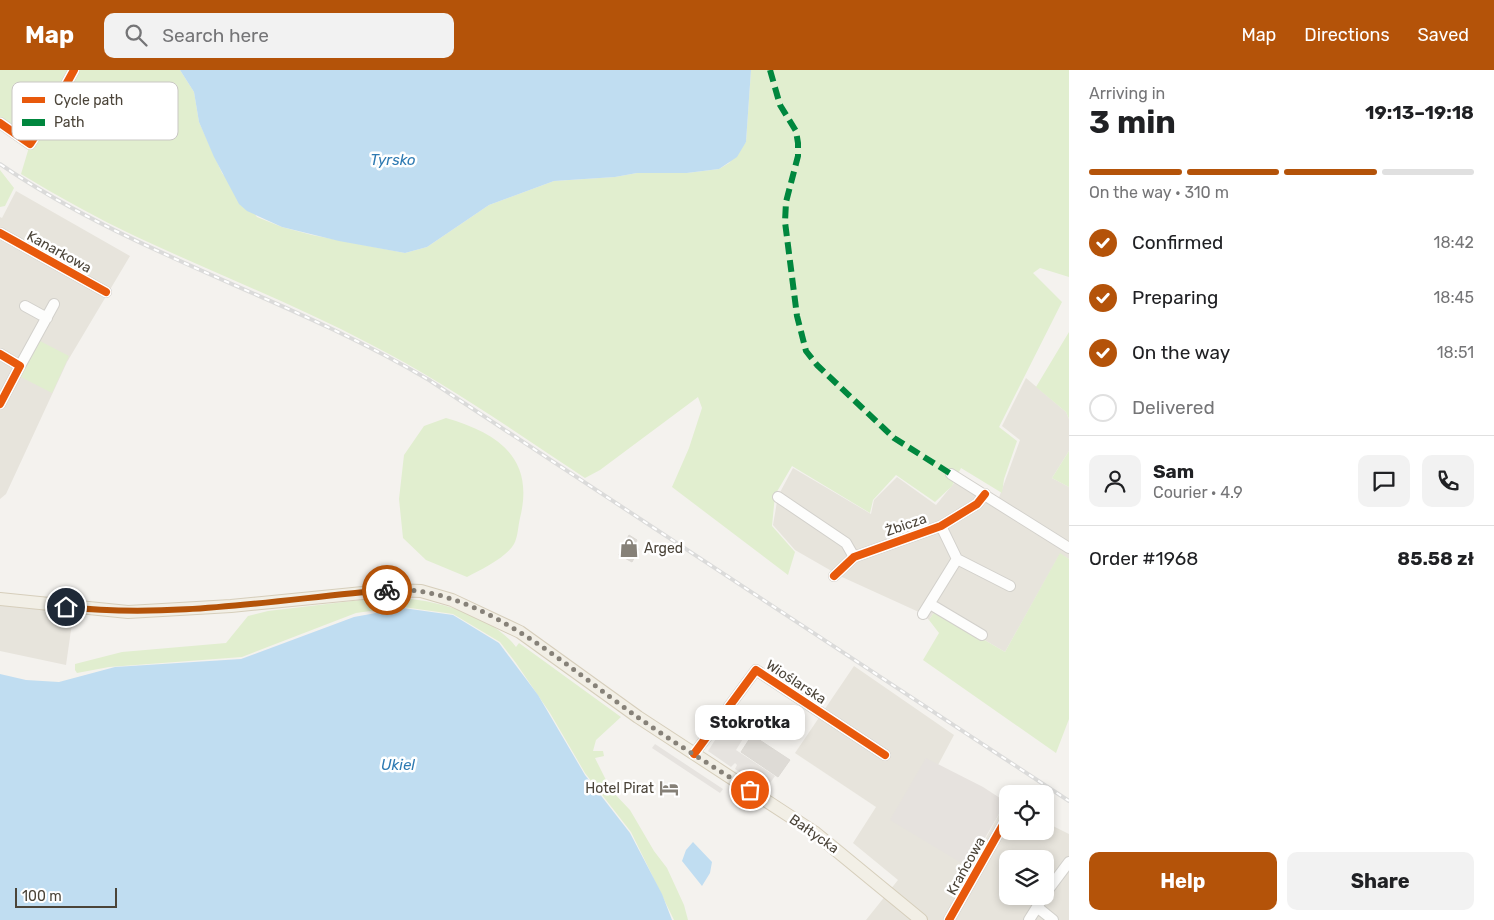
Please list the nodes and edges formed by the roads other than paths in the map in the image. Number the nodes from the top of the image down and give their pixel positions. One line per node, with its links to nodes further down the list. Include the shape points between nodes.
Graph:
1 (74, 70): 2 (street)
2 (67, 82)
3 (0, 123): 4 (street)
4 (12, 131)
5 (0, 233): 6 (street, Kanarkowa)
6 (106, 292)
7 (54, 304): 9 (street)
8 (25, 306): 9 (street)
9 (47, 318): 11 (street)
10 (0, 354): 11 (street)
11 (20, 366): 12 (street)
12 (0, 404)
13 (951, 474): 14 (street)
14 (985, 494): 16 (street, Żbicza, via 977,504); 17 (street)
15 (778, 497): 18 (street, via 846,543)
16 (942, 526): 18 (street, Żbicza); 19 (street)
17 (1069, 548)
18 (854, 557): 20 (street, Żbicza)
19 (957, 559): 21 (street); 23 (street)
20 (834, 576)
21 (1010, 586)
22 (0, 599): 26 (main road, Bałtycka, via 110,612 144,612 394,590 431,593 464,604 520,632)
23 (930, 604): 24 (street); 25 (street)
24 (923, 614)
25 (982, 634)
26 (694, 754): 27 (street, Wioślarska, via 756,670); 32 (main road, Bałtycka, via 826,841)
27 (885, 755)
28 (999, 832): 33 (street, Krańcowa)
29 (1069, 862): 30 (street)
30 (1054, 882)
31 (1037, 907): 34 (street); 35 (street)
32 (921, 920)
33 (949, 920)
34 (1029, 920)
35 (1053, 920)

